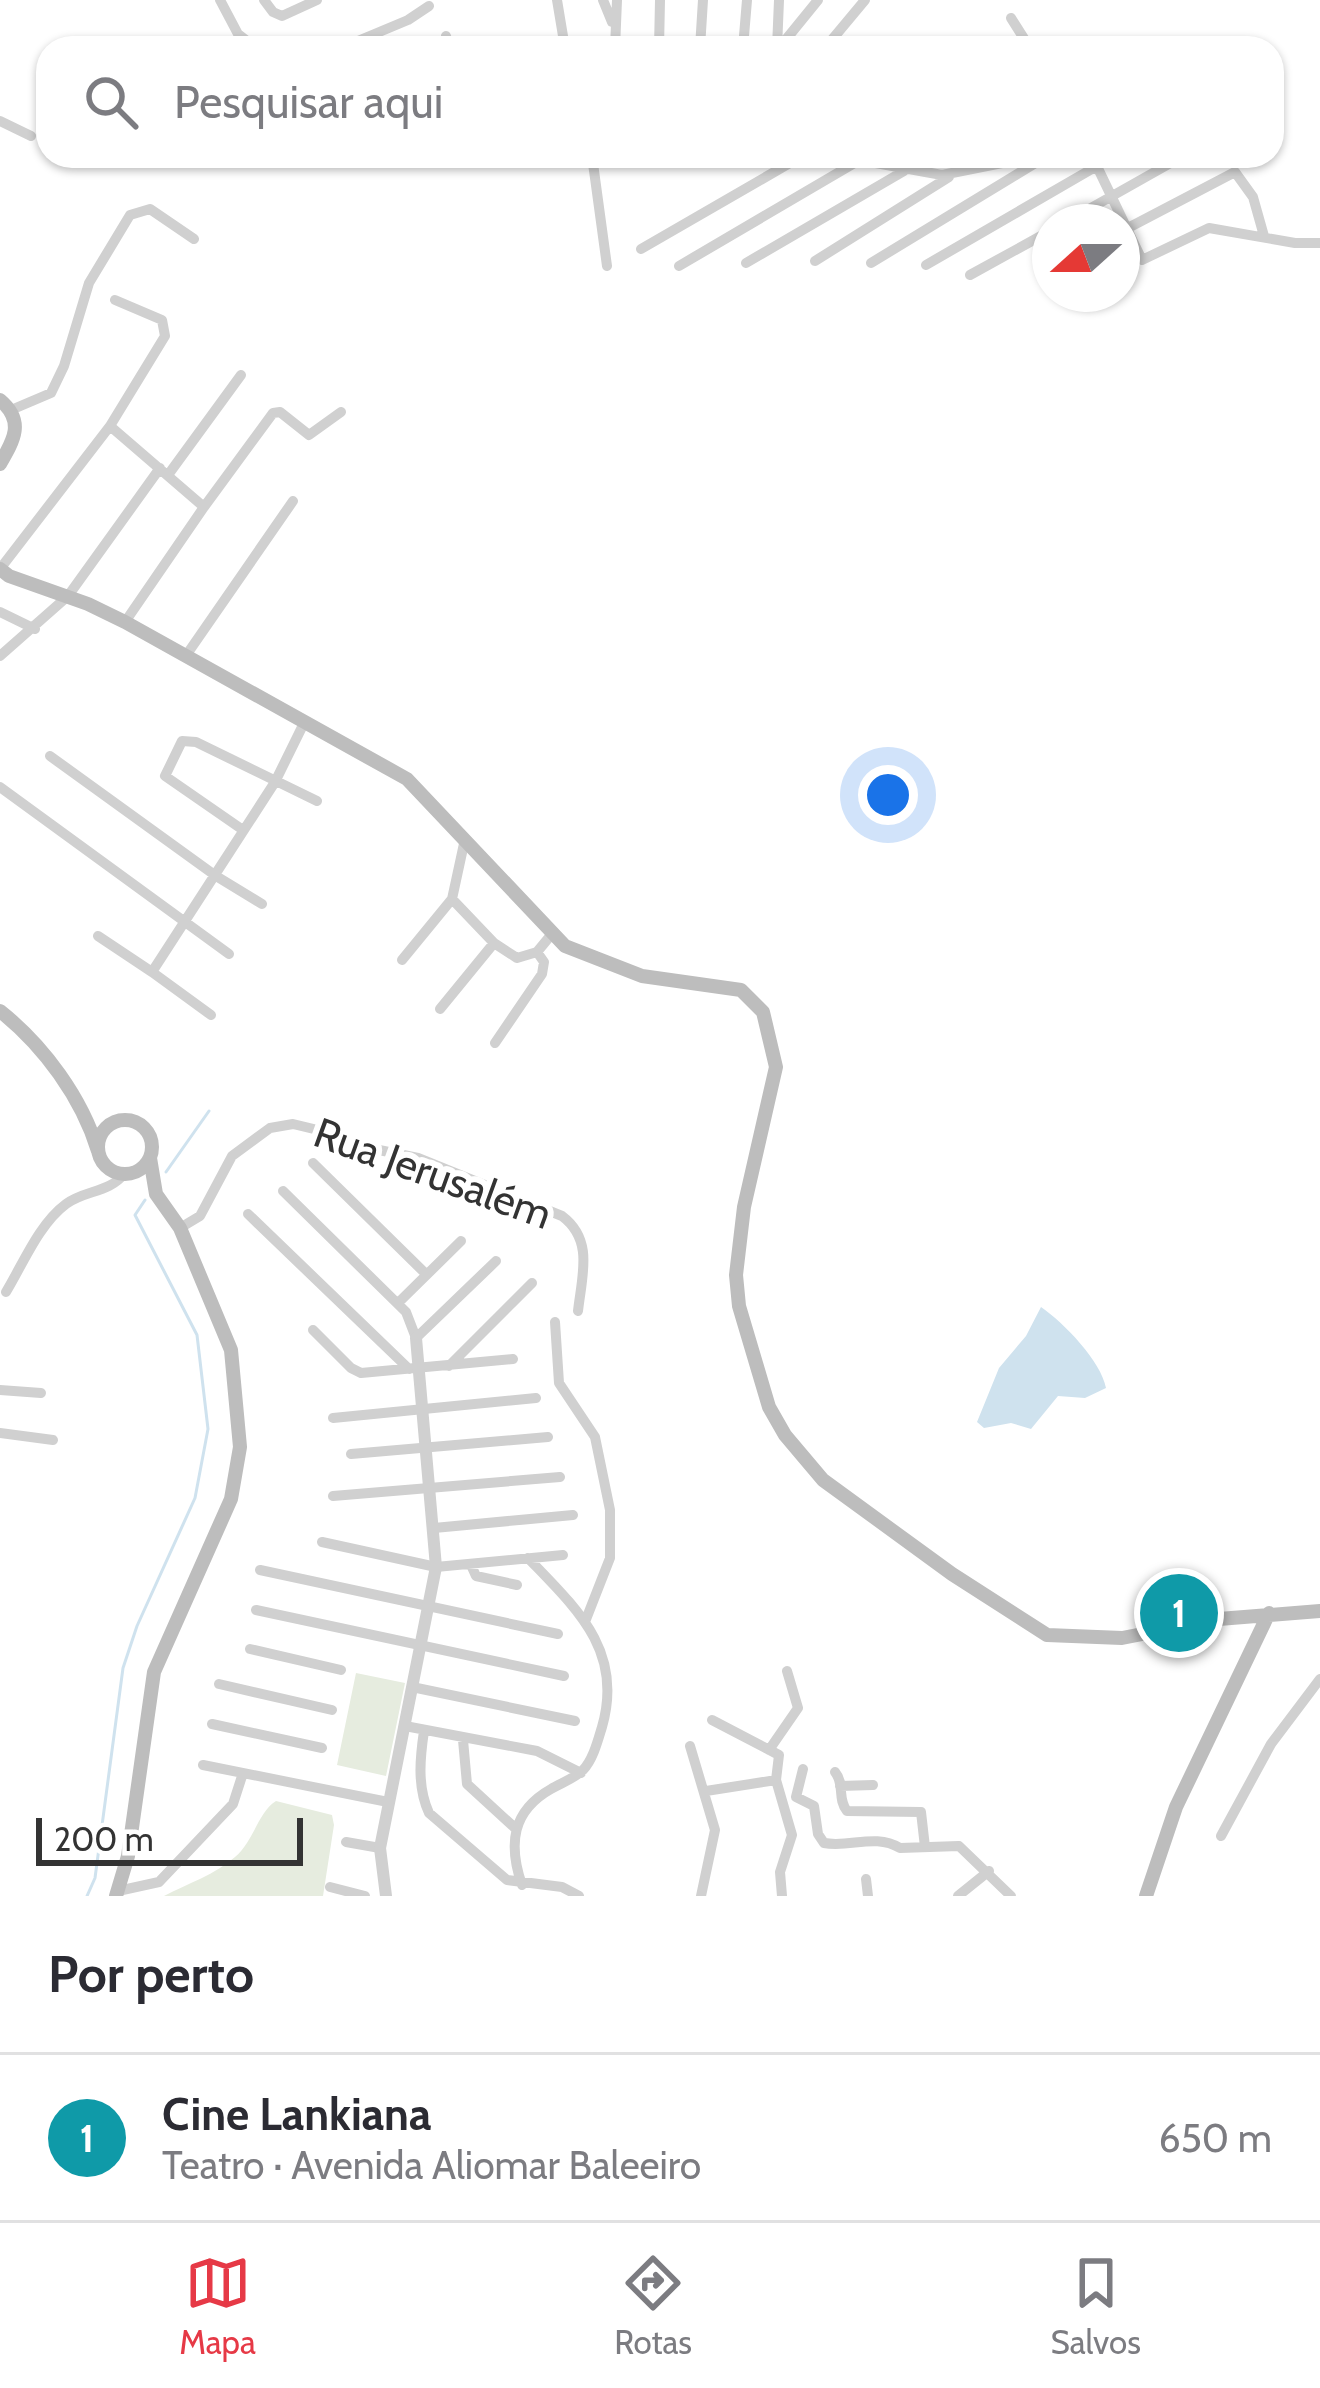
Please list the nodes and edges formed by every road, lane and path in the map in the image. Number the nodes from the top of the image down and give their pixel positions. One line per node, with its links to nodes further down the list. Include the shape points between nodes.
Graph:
1 (220, 0): 16 (street)
2 (264, 0): 3 (street, via 282,16)
3 (317, 0)
4 (557, 0): 18 (street)
5 (603, 0): 15 (street)
6 (616, 0): 15 (street)
7 (660, 0): 20 (street)
8 (703, 0): 21 (street)
9 (747, 0): 22 (street)
10 (779, 0): 23 (street)
11 (818, 0): 24 (street)
12 (865, 0): 25 (street)
13 (431, 2): 17 (street)
14 (1011, 18): 26 (street)
15 (615, 31): 19 (street)
16 (241, 36)
17 (370, 36)
18 (563, 36)
19 (615, 36)
20 (659, 36)
21 (701, 36)
22 (744, 36)
23 (778, 36)
24 (788, 36)
25 (835, 36)
26 (1022, 36)
27 (0, 121): 28 (street)
28 (31, 136)
29 (594, 168): 54 (street)
30 (781, 168): 48 (street)
31 (844, 168): 55 (street)
32 (891, 168): 38 (street)
33 (985, 168): 39 (street)
34 (1021, 168): 52 (street)
35 (1083, 168): 53 (street)
36 (1097, 168): 40 (street)
37 (1161, 168): 40 (street)
38 (904, 171): 39 (street); 51 (street)
39 (952, 175): 50 (street)
40 (1111, 196): 41 (street); 42 (street)
41 (1097, 204)
42 (1115, 204)
43 (1140, 222): 44 (street, via 1235,172 1253,197)
44 (1264, 236): 47 (street); 49 (street, via 1206,228)
45 (194, 239): 59 (street, via 150,209 130,215 86,290 51,393)
46 (1032, 241): 56 (street)
47 (1320, 243)
48 (641, 249)
49 (1140, 257)
50 (814, 261)
51 (746, 263)
52 (871, 263)
53 (926, 265)
54 (607, 266)
55 (679, 266)
56 (970, 274)
57 (116, 300): 61 (street, via 161,320 166,332)
58 (241, 375): 63 (street)
59 (6, 405): 62 (main road, via 15,436)
60 (341, 412): 65 (street, via 309,435 273,412)
61 (110, 426): 63 (street); 66 (street)
62 (0, 464)
63 (164, 472): 65 (street); 67 (street)
64 (293, 501): 72 (street)
65 (203, 507): 69 (street)
66 (0, 569): 67 (main road)
67 (68, 596): 69 (main road); 70 (street)
68 (0, 613): 70 (street)
69 (125, 622): 72 (main road)
70 (34, 628): 71 (street)
71 (0, 656)
72 (185, 656): 73 (main road)
73 (305, 721): 75 (street); 79 (main road, via 407,779)
74 (50, 756): 80 (street)
75 (275, 782): 77 (street); 78 (street); 78 (street, via 188,740 176,747 164,776)
76 (0, 788): 83 (street)
77 (317, 801)
78 (243, 830): 80 (street)
79 (464, 839): 81 (street); 84 (main road)
80 (216, 876): 82 (street); 83 (street)
81 (452, 898): 86 (street); 89 (street)
82 (262, 904)
83 (185, 923): 88 (street); 90 (street)
84 (551, 935): 87 (street); 143 (main road, via 625,971 741,990 763,1012 776,1067 744,1207 737,1291 769,1407 823,1480 1047,1635 1122,1638)
85 (98, 936): 90 (street)
86 (494, 943): 87 (street, via 517,958); 91 (street)
87 (537, 952): 94 (street, via 542,974)
88 (230, 954)
89 (402, 960)
90 (152, 972): 93 (street)
91 (440, 1009)
92 (0, 1012): 95 (main road, via 36,1043)
93 (211, 1015)
94 (495, 1043)
95 (82, 1114): 96 (main road); 97 (main road)
96 (112, 1124): 97 (main road); 98 (main road, via 142,1127)
97 (98, 1151): 100 (main road, via 112,1171)
98 (150, 1158): 100 (main road); 102 (main road)
99 (313, 1163): 107 (street)
100 (127, 1174): 102 (main road); 109 (street, via 61,1208)
101 (283, 1191): 110 (street)
102 (156, 1193): 104 (main road)
103 (248, 1214): 117 (street)
104 (180, 1228): 111 (street, Rua Jerusalém, via 200,1216 232,1156 270,1127 305,1125 418,1158 562,1216 583,1243); 183 (main road, via 231,1350 238,1468 157,1660)
105 (461, 1241): 107 (street)
106 (496, 1261): 114 (street)
107 (426, 1274): 110 (street)
108 (532, 1283): 116 (street)
109 (6, 1292)
110 (398, 1303): 114 (street)
111 (578, 1311)
112 (555, 1322): 144 (street, via 559,1383 595,1436 610,1510 610,1558)
113 (313, 1330): 117 (street, via 355,1371)
114 (416, 1338): 117 (street)
115 (513, 1359): 116 (street)
116 (449, 1366): 117 (street)
117 (414, 1369): 121 (street)
118 (0, 1390): 119 (street)
119 (41, 1393)
120 (536, 1398): 121 (street)
121 (422, 1409): 122 (street); 126 (street)
122 (333, 1418)
123 (0, 1433): 125 (street)
124 (548, 1437): 126 (street)
125 (53, 1440)
126 (426, 1448): 127 (street); 129 (street)
127 (351, 1454)
128 (560, 1478): 129 (street)
129 (430, 1488): 130 (street); 132 (street)
130 (333, 1496)
131 (573, 1514): 132 (street)
132 (434, 1528): 137 (street)
133 (322, 1542): 137 (street)
134 (563, 1555): 135 (street)
135 (528, 1558): 136 (street); 144 (street)
136 (471, 1565): 137 (street); 139 (street, via 476,1576)
137 (436, 1567): 140 (street)
138 (260, 1570): 140 (street)
139 (517, 1585)
140 (430, 1609): 145 (street); 146 (street)
141 (256, 1610): 146 (street)
142 (1320, 1611): 143 (main road)
143 (1269, 1613): 192 (main road, via 1176,1807)
144 (585, 1622): 166 (street, via 604,1658 608,1701)
145 (558, 1634)
146 (421, 1647): 150 (street); 153 (street)
147 (250, 1649): 148 (street)
148 (340, 1670)
149 (787, 1671): 163 (street, via 798,1708)
150 (564, 1676)
151 (1320, 1678): 175 (street)
152 (219, 1684): 154 (street)
153 (412, 1687): 155 (street); 158 (street)
154 (332, 1710)
155 (575, 1720)
156 (712, 1720): 163 (street)
157 (212, 1724): 162 (street)
158 (405, 1726): 159 (street); 173 (street)
159 (424, 1731): 160 (street); 181 (street, via 420,1765 429,1813)
160 (463, 1740): 166 (street, via 537,1751); 174 (street, via 467,1784)
161 (690, 1746): 172 (street)
162 (322, 1748)
163 (769, 1750): 169 (street, via 779,1755)
164 (203, 1765): 168 (street)
165 (803, 1769): 177 (street, via 796,1798 814,1806 822,1841)
166 (580, 1772): 174 (street, via 530,1802)
167 (836, 1772): 171 (street)
168 (243, 1773): 173 (street); 183 (street, via 236,1800 159,1882)
169 (776, 1780): 172 (street); 188 (street, via 792,1828)
170 (873, 1785): 171 (street)
171 (840, 1786): 177 (street, via 850,1813 921,1812)
172 (706, 1791): 187 (street, via 716,1834)
173 (388, 1802): 178 (street)
174 (515, 1828): 181 (street)
175 (1221, 1836)
176 (346, 1842): 178 (street)
177 (925, 1847): 179 (street, via 964,1847)
178 (380, 1848): 185 (street)
179 (989, 1871): 190 (street); 191 (street)
180 (866, 1879): 189 (street)
181 (522, 1885): 186 (street)
182 (330, 1887): 184 (street)
183 (117, 1893)
184 (364, 1896)
185 (386, 1896)
186 (579, 1896)
187 (701, 1896)
188 (782, 1896)
189 (868, 1896)
190 (958, 1896)
191 (1011, 1896)
192 (1146, 1896)

